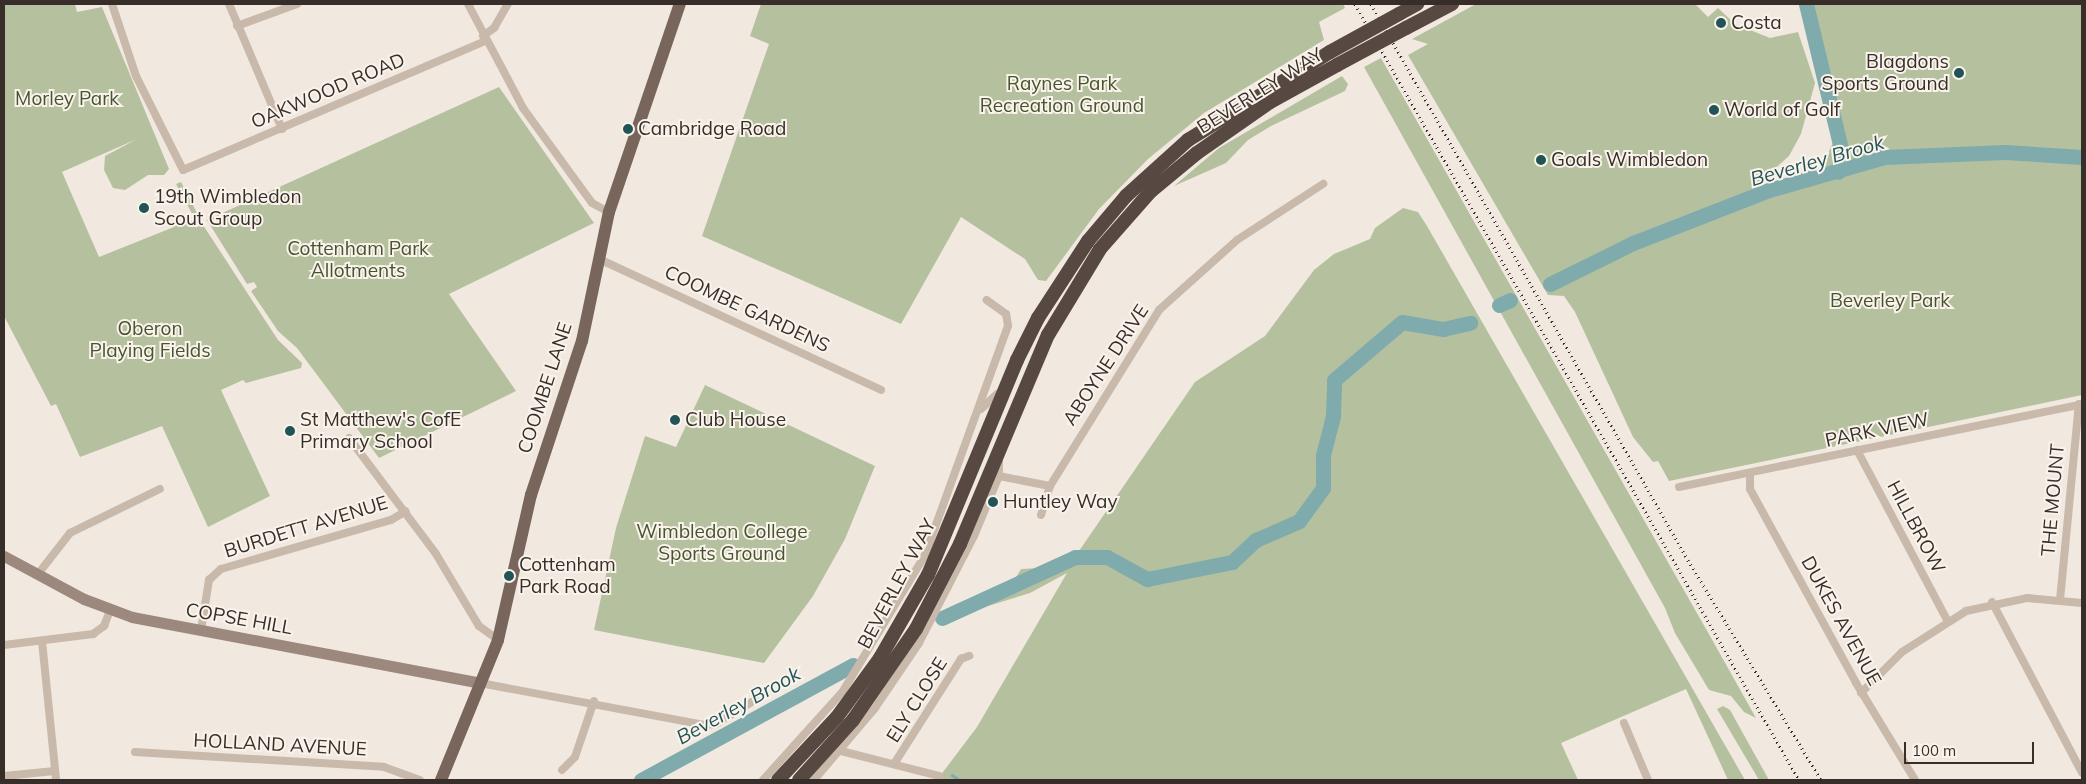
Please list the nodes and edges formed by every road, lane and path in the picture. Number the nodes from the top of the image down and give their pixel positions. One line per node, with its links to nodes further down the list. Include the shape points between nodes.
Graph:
1 (112, 4): 11 (street, OAKWOOD ROAD, via 136,76 183,170)
2 (228, 4): 9 (street)
3 (297, 4): 9 (street)
4 (468, 4): 10 (street)
5 (508, 4): 10 (street)
6 (680, 4): 13 (main road, COOMBE LANE)
7 (1418, 4): 16 (highway, BEVERLEY WAY, bridge, via 1216,120 1126,196 1055,290)
8 (1452, 4): 22 (highway, BEVERLEY WAY, bridge, via 1337,65 1224,132 1151,191 1116,230 1066,298)
9 (237, 26): 11 (street)
10 (484, 39): 11 (street, OAKWOOD ROAD); 13 (street, via 560,161 592,203)
11 (282, 129)
12 (1323, 184): 25 (street, ABOYNE DRIVE, via 1237,240 1159,310)
13 (609, 212): 14 (main road, COOMBE LANE)
14 (599, 259): 17 (street, COOMBE GARDENS); 38 (main road, COOMBE LANE, via 582,340 524,522)
15 (987, 300): 19 (street, BEVERLEY WAY, via 1006,314 1008,326)
16 (1008, 380): 19 (street, BEVERLEY WAY, via 992,403); 59 (highway, BEVERLEY WAY, via 947,535 904,616 836,717)
17 (881, 390)
18 (2080, 404): 21 (street, PARK VIEW); 32 (street, THE MOUNT)
19 (981, 409): 58 (street, BEVERLEY WAY, via 949,498 908,589 844,691)
20 (349, 438): 28 (street)
21 (1857, 450): 23 (street, PARK VIEW); 36 (street, HILLBROW)
22 (998, 451): 24 (street, BEVERLEY WAY); 60 (highway, BEVERLEY WAY, via 960,544 916,629 853,720)
23 (1750, 474): 26 (street, PARK VIEW); 43 (street, DUKES AVENUE, via 1750,489)
24 (999, 476): 25 (street); 47 (street, BEVERLEY WAY, via 959,570 919,644)
25 (1050, 486): 29 (street, ABOYNE DRIVE)
26 (1680, 487)
27 (160, 490): 31 (street, via 70,533)
28 (406, 511): 37 (street, BURDETT AVENUE, via 391,520 221,569 209,580); 38 (street, via 479,626)
29 (1042, 515)
30 (4, 556): 31 (street, COPSE HILL)
31 (38, 574): 35 (street, COPSE HILL)
32 (2060, 600): 33 (street); 34 (street)
33 (1992, 602): 36 (street); 52 (street)
34 (2082, 604)
35 (110, 610): 37 (street, COPSE HILL); 39 (street, via 99,632)
36 (1947, 620): 43 (street, via 1902,652)
37 (201, 630): 42 (street, COPSE HILL)
38 (498, 640): 42 (main road, COOMBE LANE)
39 (42, 641): 40 (street); 51 (street)
40 (4, 645)
41 (969, 656): 49 (street, ELY CLOSE, via 961,659)
42 (480, 683): 45 (street); 57 (main road, COOMBE LANE)
43 (1861, 693): 63 (street, DUKES AVENUE)
44 (756, 700): 45 (street, via 716,724 704,725)
45 (594, 701): 50 (street, via 575,757)
46 (1624, 723): 62 (street)
47 (841, 751): 49 (street); 61 (street, BEVERLEY WAY)
48 (135, 752): 56 (street, HOLLAND AVENUE, via 384,767)
49 (894, 764): 54 (street)
50 (562, 770)
51 (55, 771): 53 (street); 55 (street)
52 (2082, 773)
53 (4, 776)
54 (939, 776)
55 (56, 780)
56 (420, 780)
57 (441, 780)
58 (763, 780)
59 (778, 780)
60 (799, 780)
61 (814, 780)
62 (1648, 780)
63 (1915, 780)

